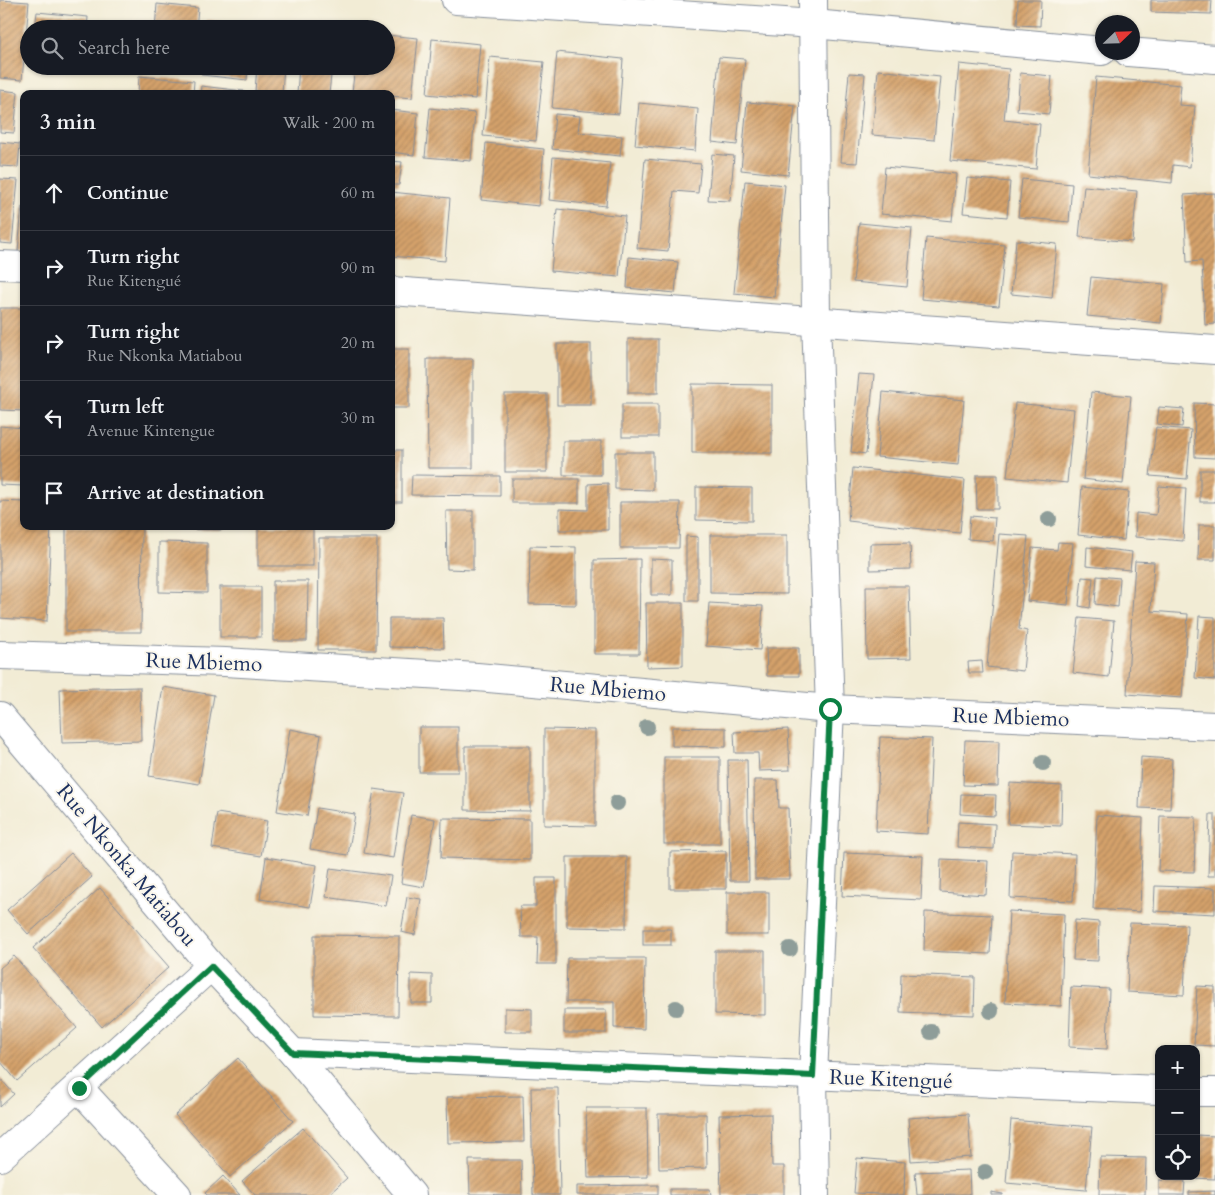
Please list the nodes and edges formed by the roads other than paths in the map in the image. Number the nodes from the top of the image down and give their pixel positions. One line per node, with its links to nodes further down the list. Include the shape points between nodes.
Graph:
1 (456, 0): 2 (street)
2 (814, 12): 3 (street); 9 (street)
3 (1095, 50)
4 (1140, 53): 5 (street)
5 (1215, 59)
6 (0, 265): 7 (street)
7 (20, 266)
8 (395, 291): 9 (street)
9 (816, 320): 10 (street); 12 (street)
10 (1215, 350)
11 (0, 655): 12 (street, Rue Mbiemo, via 224,662 477,677)
12 (830, 709): 13 (street, Rue Mbiemo); 17 (street)
13 (1215, 726)
14 (5, 731): 15 (street, Rue Nkonka Matiabou)
15 (211, 966): 16 (street, Rue Nkonka Matiabou); 18 (street)
16 (293, 1053): 17 (street, Rue Kitengué); 24 (street, Rue Nkonka Matiabou)
17 (813, 1076): 19 (street, Rue Kitengué); 25 (street)
18 (79, 1088): 22 (street); 23 (street)
19 (1155, 1090)
20 (1200, 1092): 21 (street)
21 (1215, 1092)
22 (0, 1157)
23 (177, 1195)
24 (412, 1195)
25 (816, 1195)

